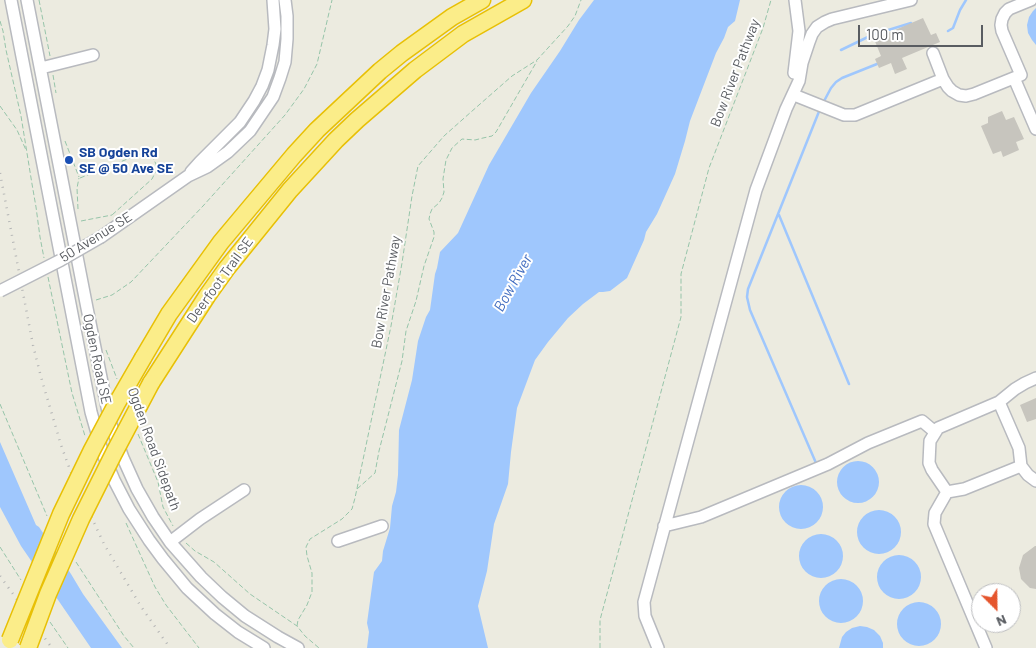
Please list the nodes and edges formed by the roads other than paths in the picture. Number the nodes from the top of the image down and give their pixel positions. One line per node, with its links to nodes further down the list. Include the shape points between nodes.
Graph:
1 (11, 0): 32 (street, Ogden Road SE, via 89,403 103,454 129,509 187,588 238,632)
2 (27, 0): 12 (street, Ogden Road SE)
3 (272, 0): 17 (street, 50 Avenue SE, via 274,46 262,86 240,122)
4 (286, 0): 17 (street, 50 Avenue SE, via 284,62 273,97 250,131 228,152)
5 (482, 0): 30 (highway, Deerfoot Trail SE, bridge, via 452,17 380,71 317,130 216,249 170,314 113,411 65,506)
6 (523, 0): 31 (highway, Deerfoot Trail SE, bridge, via 464,34 415,70 357,120 290,190 228,268 151,383 114,453 48,594)
7 (795, 0): 15 (street, via 799,31)
8 (911, 0): 15 (street, via 832,19 817,27 809,42)
9 (1031, 0): 13 (street, via 1010,9 1002,19 1002,31 1021,75)
10 (933, 53): 14 (street)
11 (93, 55): 12 (street)
12 (46, 67): 28 (street, Ogden Road SE, via 110,422 123,458 153,517)
13 (1014, 78): 14 (street, via 966,96 952,91); 16 (street)
14 (944, 79): 15 (street, via 855,115 844,115)
15 (794, 94): 27 (street, via 756,190)
16 (1036, 129)
17 (188, 176): 18 (street, 50 Avenue SE, bridge, via 101,237)
18 (0, 291)
19 (1036, 378): 20 (street)
20 (999, 402): 21 (street); 22 (street, via 1019,448)
21 (935, 432): 25 (street, via 930,441 929,462); 27 (street, via 922,421 701,517)
22 (1021, 466): 23 (street); 25 (street, via 964,489)
23 (1036, 481)
24 (244, 490): 28 (street)
25 (947, 492): 35 (street, via 935,514 934,524)
26 (382, 526): 29 (street)
27 (664, 526): 34 (street, via 644,602 644,616)
28 (175, 538): 33 (street, Ogden Road SE, via 201,577 222,597 245,616)
29 (338, 542)
30 (8, 644)
31 (28, 648)
32 (264, 648)
33 (298, 648)
34 (658, 648)
35 (986, 648)

